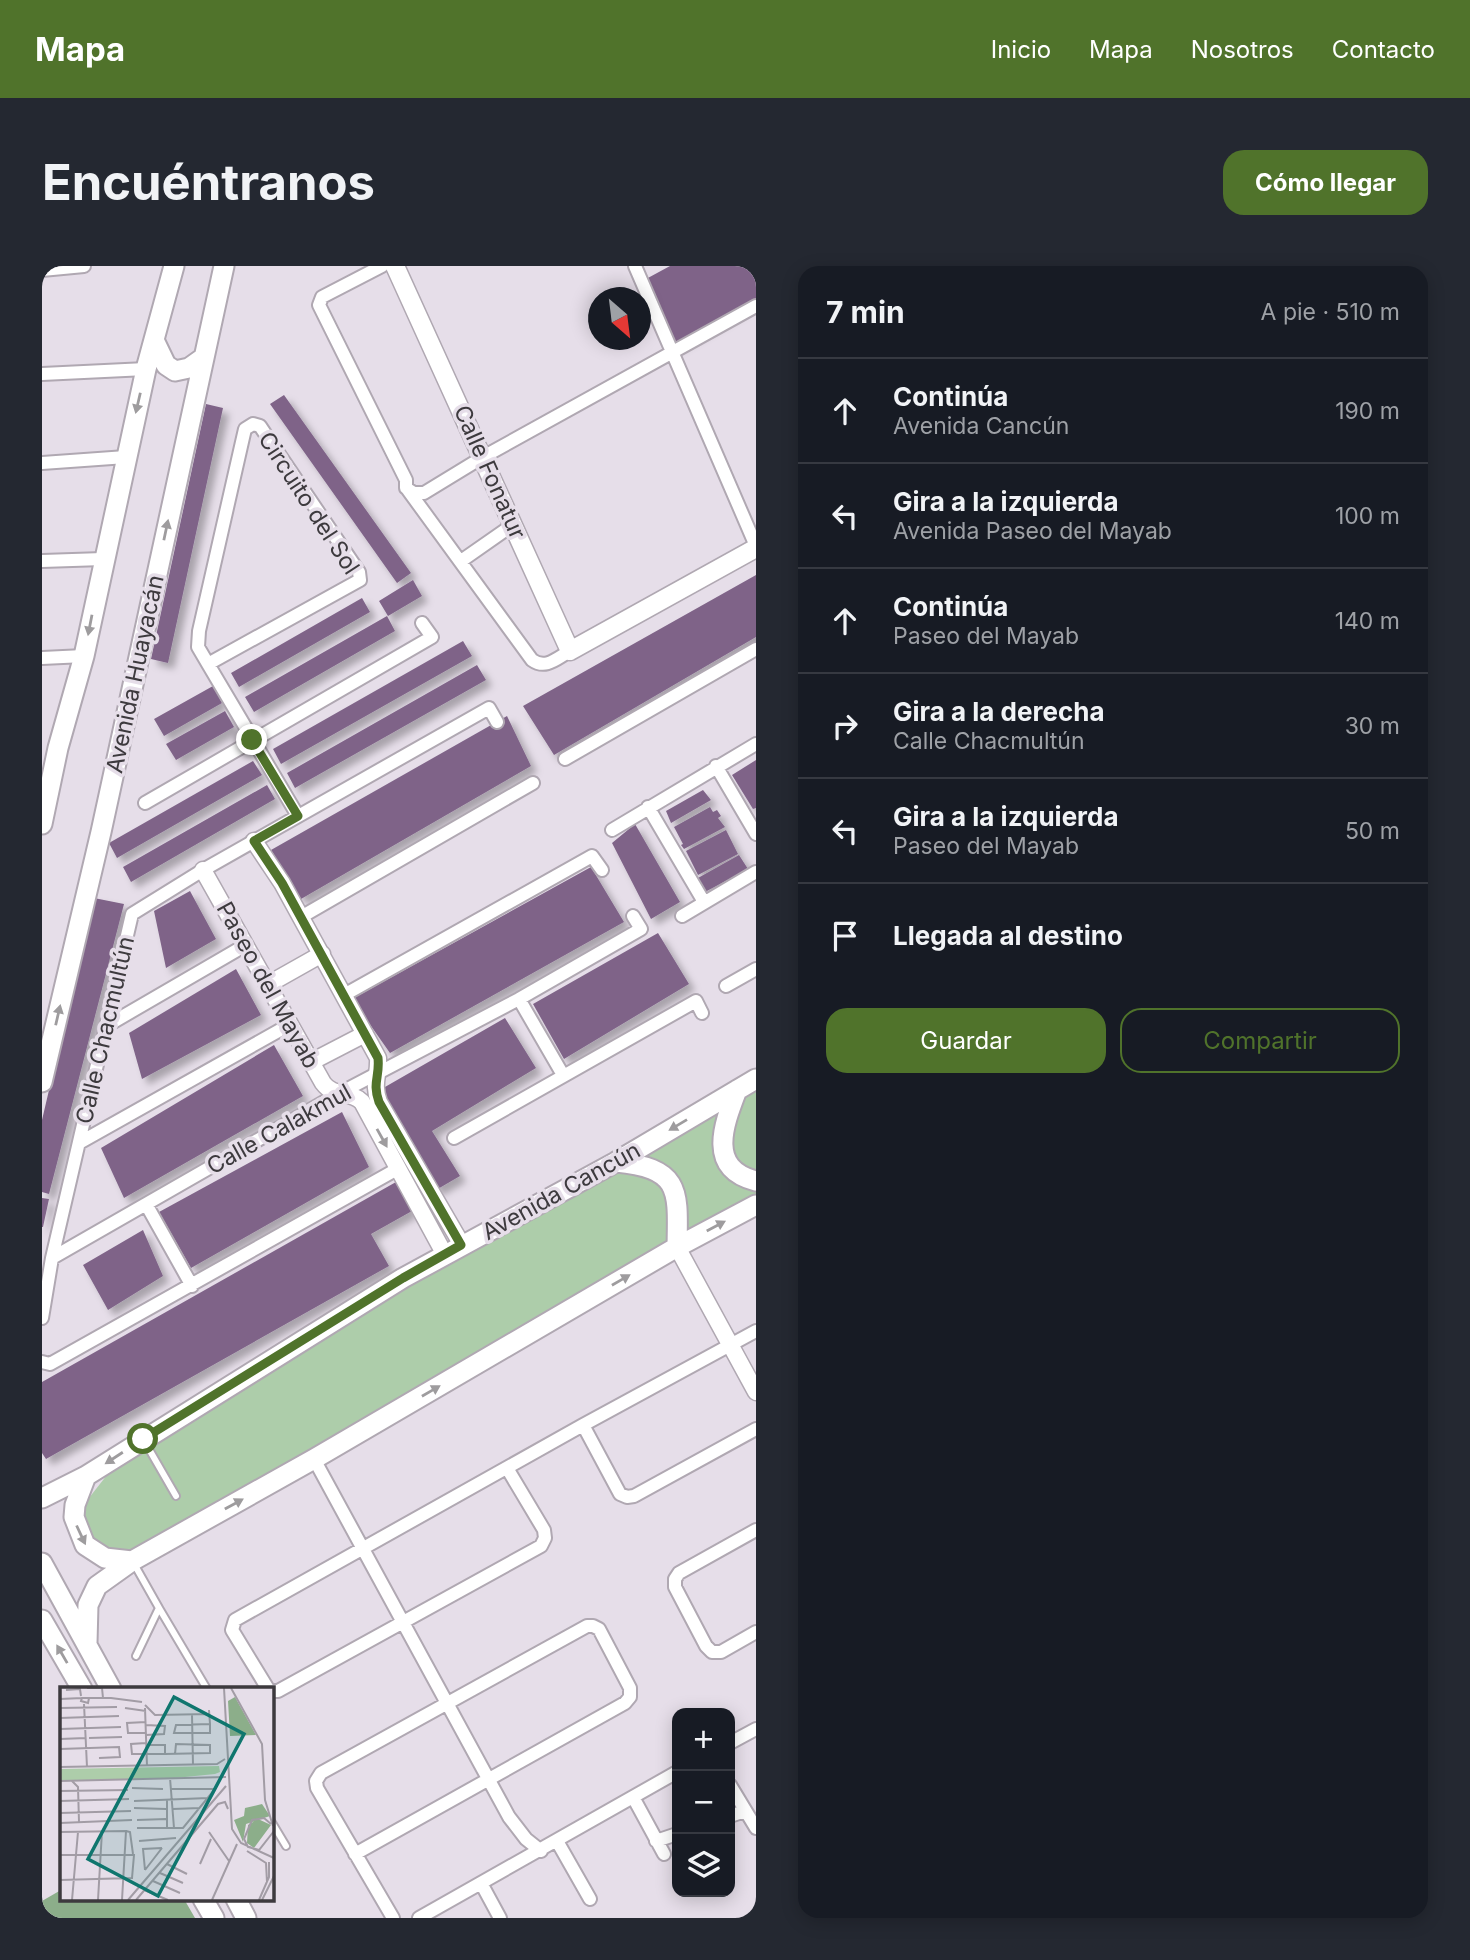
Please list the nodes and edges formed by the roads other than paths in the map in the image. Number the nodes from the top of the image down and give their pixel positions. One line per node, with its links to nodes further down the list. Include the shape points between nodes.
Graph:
1 (84, 266): 7 (street)
2 (174, 266): 9 (main road)
3 (224, 266): 11 (main road, Avenida Huayacán)
4 (382, 266): 17 (street, via 321,297 319,305)
5 (395, 266): 15 (main road, Calle Fonatur)
6 (635, 266): 10 (street)
7 (42, 270)
8 (756, 306): 10 (street)
9 (154, 340): 11 (main road, via 166,365 175,372); 12 (main road)
10 (672, 353): 15 (street); 19 (street)
11 (203, 358): 65 (main road, Avenida Huayacán, one-way to 11)
12 (146, 369): 13 (street); 14 (main road, one-way to 14)
13 (42, 374)
14 (126, 457): 16 (street); 20 (main road)
15 (483, 457): 17 (street, via 424,493); 18 (main road, Calle Fonatur)
16 (42, 463)
17 (410, 490): 22 (street)
18 (514, 524): 22 (street); 25 (main road, Calle Fonatur)
19 (756, 547): 25 (main road)
20 (103, 559): 21 (street); 26 (main road, one-way to 26)
21 (42, 561)
22 (461, 561): 25 (street, via 538,665 545,666)
23 (422, 623): 30 (street, via 432,637)
24 (756, 649): 33 (street)
25 (570, 651)
26 (84, 656): 27 (street); 32 (main road)
27 (42, 658)
28 (208, 664): 28 (street, Circuito del Sol, via 360,580 359,572 260,426 253,424 246,429 199,631 198,647); 30 (street)
29 (497, 722): 38 (street, Calle Chacmultún, via 488,708)
30 (252, 740): 36 (street); 38 (street)
31 (756, 744): 34 (street)
32 (50, 748): 39 (main road)
33 (565, 759)
34 (716, 766): 37 (street); 41 (street)
35 (533, 783): 49 (street)
36 (145, 803)
37 (648, 807): 40 (street); 46 (street)
38 (298, 816): 42 (street, Calle Chacmultún)
39 (42, 824)
40 (612, 830)
41 (756, 834)
42 (254, 841): 43 (street, Calle Chacmultún); 49 (street)
43 (204, 870): 50 (street, Paseo del Mayab); 58 (street, Calle Chacmultún, via 132,914)
44 (602, 870): 55 (street, via 592,856)
45 (756, 872): 46 (street)
46 (704, 902): 48 (street)
47 (633, 916): 56 (street, Calle Calakmul, via 640,929)
48 (682, 916)
49 (301, 917): 51 (street)
50 (244, 946): 53 (street, Paseo del Mayab); 58 (street)
51 (322, 954): 53 (street); 55 (street)
52 (756, 970): 54 (street)
53 (267, 985): 59 (street, Paseo del Mayab)
54 (726, 986)
55 (344, 995): 60 (street)
56 (519, 999): 62 (street); 63 (street, Calle Calakmul)
57 (702, 1013): 62 (street, via 696,1001)
58 (108, 1025): 69 (street, Calle Chacmultún)
59 (289, 1025): 61 (street, Paseo del Mayab); 69 (street)
60 (365, 1034): 61 (street); 63 (street, via 378,1058)
61 (311, 1062): 67 (street, Paseo del Mayab, via 328,1090)
62 (562, 1075): 68 (street)
63 (376, 1076): 67 (street, Calle Calakmul); 76 (street, via 374,1090 379,1102)
64 (756, 1079): 66 (main road, Avenida Cancún)
65 (42, 1082)
66 (737, 1090): 70 (main road, Avenida Cancún, one-way to 70); 72 (main road, via 722,1149 733,1168)
67 (338, 1094): 71 (street, Paseo del Mayab, one-way to 71, via 356,1096 362,1102); 73 (street, Calle Calakmul)
68 (454, 1138)
69 (79, 1143): 77 (street, Calle Chacmultún)
70 (616, 1162): 75 (main road, via 650,1168 670,1183 678,1205); 76 (main road, Avenida Cancún)
71 (399, 1168): 76 (street, Paseo del Mayab); 78 (street)
72 (756, 1181)
73 (146, 1204): 77 (street, Calle Calakmul); 78 (street)
74 (756, 1205): 75 (main road, one-way to 74)
75 (677, 1247): 81 (street); 87 (main road, one-way to 75)
76 (453, 1250): 86 (main road, Avenida Cancún)
77 (52, 1258): 79 (street, Calle Chacmultún)
78 (192, 1286): 82 (street)
79 (42, 1318)
80 (756, 1331): 81 (street)
81 (730, 1345): 83 (street); 84 (street)
82 (46, 1363)
83 (756, 1392)
84 (583, 1425): 85 (street, via 620,1494 627,1497); 88 (street)
85 (756, 1429)
86 (143, 1439): 89 (main road, Avenida Cancún, one-way to 89); 90 (lane)
87 (314, 1459): 93 (street); 94 (main road, one-way to 87)
88 (508, 1468): 93 (street); 98 (street, via 544,1530 541,1546)
89 (86, 1476): 91 (main road, Avenida Cancún); 94 (main road, one-way to 94, via 74,1517 85,1545 105,1559)
90 (176, 1496)
91 (42, 1498)
92 (756, 1530): 99 (street, via 675,1579 675,1587 712,1652 721,1652)
93 (363, 1548): 98 (street); 105 (street, via 235,1620 232,1630)
94 (132, 1561): 96 (lane); 100 (main road, via 97,1586 88,1605)
95 (42, 1563): 100 (main road)
96 (159, 1608): 101 (lane); 104 (lane)
97 (42, 1620): 102 (main road, one-way to 97)
98 (402, 1623): 106 (street); 107 (street)
99 (756, 1632)
100 (88, 1643): 103 (main road)
101 (136, 1656)
102 (81, 1687)
103 (110, 1687)
104 (206, 1687)
105 (267, 1687)
106 (273, 1690)
107 (447, 1703): 111 (street); 111 (street, via 587,1626 599,1629 630,1688 625,1703); 123 (street, via 321,1773 316,1781)
108 (756, 1729): 109 (street)
109 (735, 1740)
110 (672, 1775): 113 (street)
111 (489, 1779): 122 (street, via 509,1817); 123 (street)
112 (735, 1793): 114 (street)
113 (633, 1797): 119 (street); 120 (street)
114 (746, 1811): 115 (street); 117 (street)
115 (735, 1814)
116 (273, 1824): 121 (lane)
117 (756, 1828)
118 (672, 1836): 119 (street)
119 (656, 1841): 124 (street)
120 (557, 1842): 122 (street); 126 (street)
121 (286, 1846)
122 (541, 1851): 125 (street)
123 (355, 1854): 132 (street)
124 (664, 1854)
125 (481, 1883): 133 (street); 134 (street)
126 (590, 1899)
127 (204, 1900): 130 (main road)
128 (213, 1900): 130 (main road)
129 (237, 1900): 131 (main road)
130 (216, 1918)
131 (247, 1918)
132 (393, 1918)
133 (419, 1918)
134 (500, 1918)

